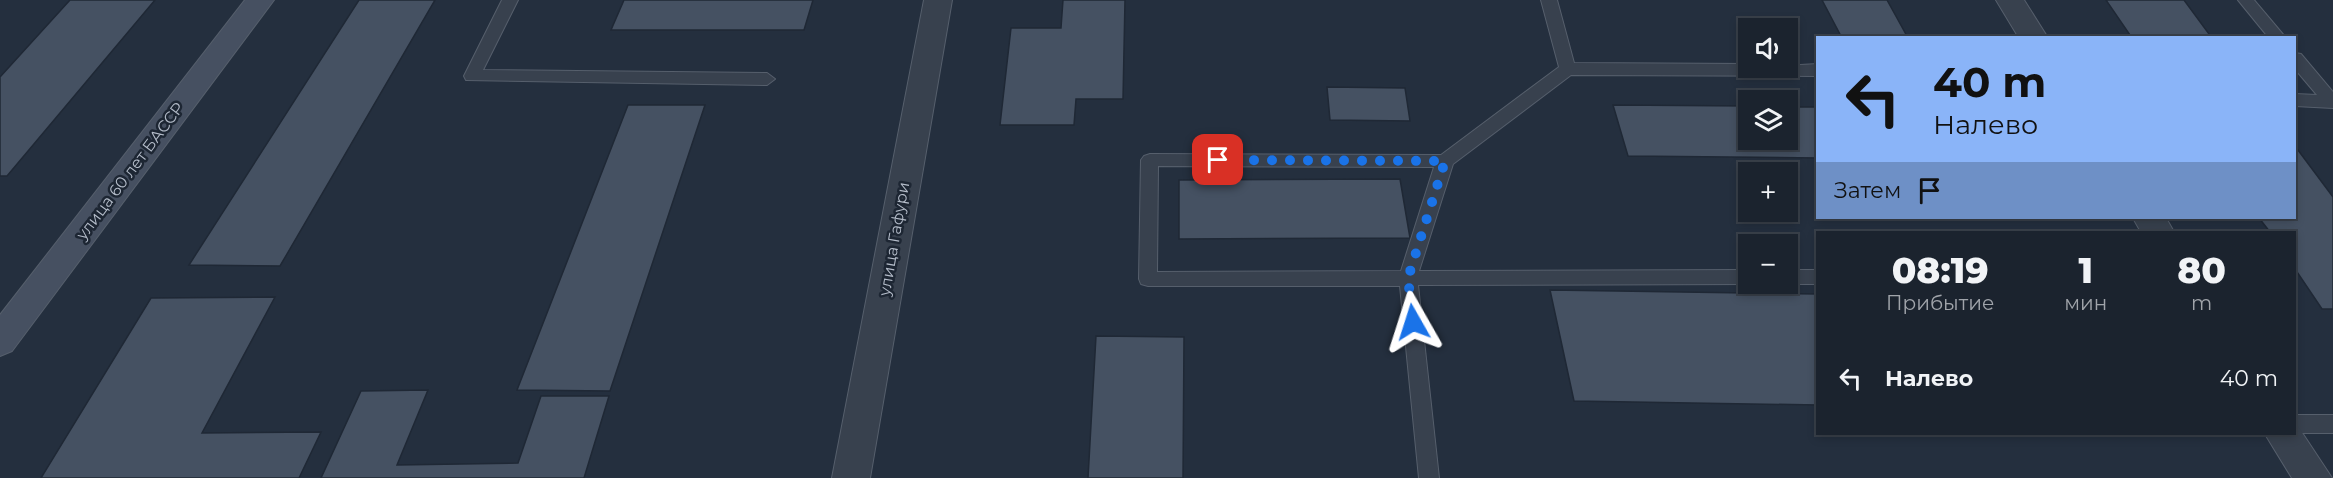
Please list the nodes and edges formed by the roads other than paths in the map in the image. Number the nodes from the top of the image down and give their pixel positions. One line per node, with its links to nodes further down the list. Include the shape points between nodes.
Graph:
1 (260, 0): 20 (main road, улица 60 лет БАССР)
2 (510, 0): 12 (lane, via 472,76)
3 (938, 0): 24 (street, улица Гафури)
4 (1549, 0): 10 (lane)
5 (2010, 0): 7 (street)
6 (2246, 0): 8 (lane)
7 (2033, 36)
8 (2276, 36)
9 (2296, 59): 14 (lane)
10 (1567, 69): 11 (lane); 15 (lane)
11 (1816, 70)
12 (767, 80)
13 (2296, 100): 14 (lane)
14 (2333, 102)
15 (1445, 161): 19 (lane); 19 (lane, via 1150,160 1148,279)
16 (1738, 277): 19 (lane)
17 (1798, 277): 18 (lane)
18 (1816, 277)
19 (1408, 278): 25 (lane)
20 (0, 341)
21 (2296, 424): 22 (lane)
22 (2333, 424)
23 (2284, 435): 26 (street)
24 (851, 478)
25 (1429, 478)
26 (2313, 478)

